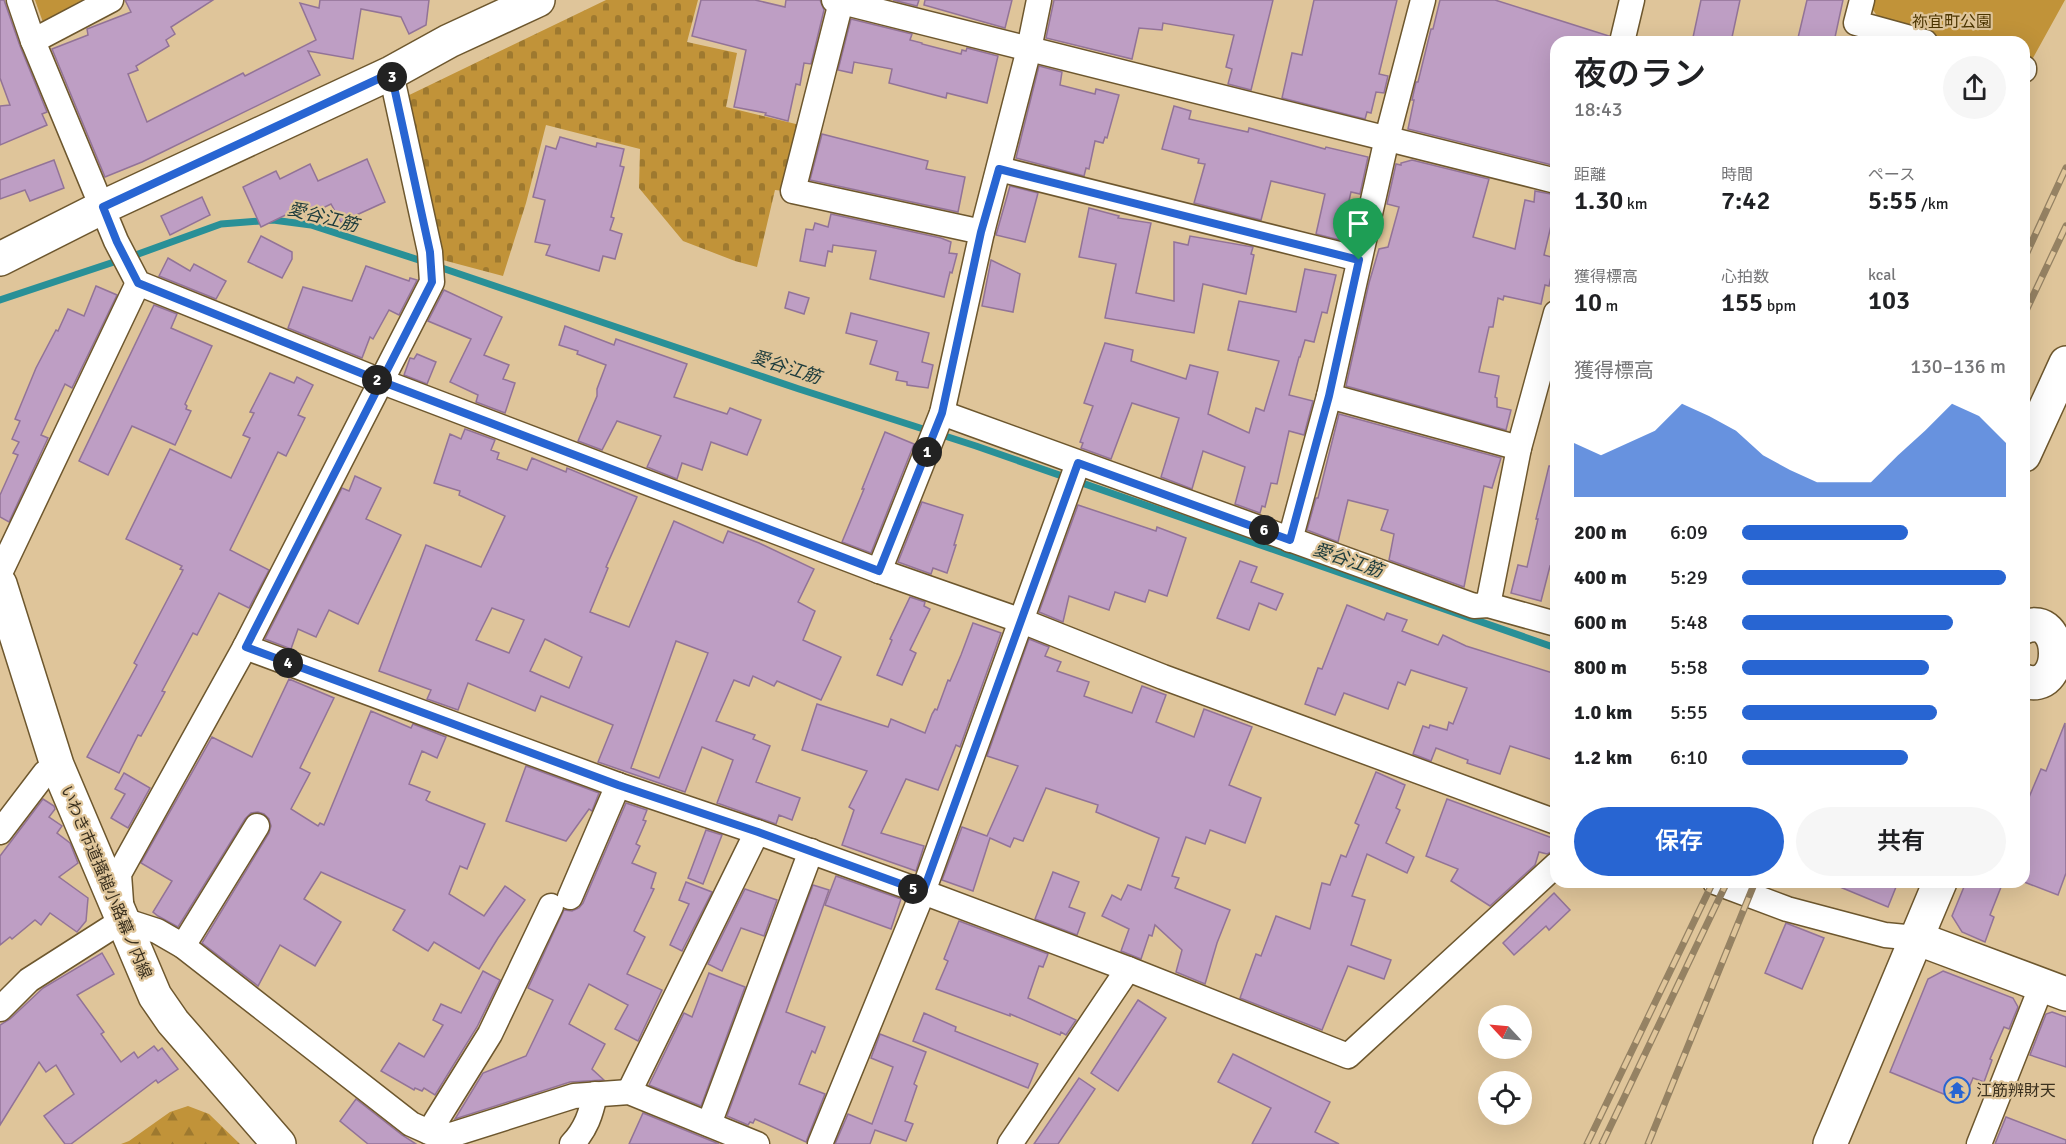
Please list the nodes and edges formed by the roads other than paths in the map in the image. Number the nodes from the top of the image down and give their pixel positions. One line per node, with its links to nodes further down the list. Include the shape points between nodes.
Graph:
1 (18, 0): 11 (street)
2 (111, 0): 11 (street)
3 (1039, 0): 12 (street)
4 (1423, 0): 14 (street)
5 (1632, 0): 9 (street)
6 (1862, 0): 10 (street, via 1856,23)
7 (837, 1): 12 (street); 18 (street, via 793,191)
8 (525, 3): 13 (street)
9 (1623, 36)
10 (1903, 36)
11 (33, 41): 17 (street)
12 (1029, 49): 14 (street); 15 (street)
13 (391, 73): 17 (street); 24 (street, via 430,252 432,282)
14 (1387, 138): 16 (street); 20 (street)
15 (999, 169): 18 (street); 20 (street)
16 (1550, 179)
17 (103, 207): 19 (street); 21 (street)
18 (981, 232): 26 (street)
19 (0, 259)
20 (1359, 260): 25 (street)
21 (134, 277): 24 (street); 32 (street)
22 (1550, 335): 28 (street)
23 (2066, 363): 27 (street)
24 (383, 382): 31 (street); 38 (street)
25 (1329, 396): 28 (street); 30 (street)
26 (940, 418): 29 (street); 31 (street)
27 (2030, 442)
28 (1519, 448): 34 (street)
29 (1073, 476): 30 (street); 35 (street)
30 (1290, 540): 34 (street, via 1474,606)
31 (879, 571): 35 (street)
32 (0, 573)
33 (0, 584): 41 (street, いわき市道搔槌小路幕ノ内線)
34 (1488, 605): 36 (street)
35 (1022, 621): 43 (street); 51 (street)
36 (1550, 622)
37 (2030, 625): 39 (street, via 2052,630 2062,645)
38 (246, 647): 42 (street); 52 (street, via 118,874)
39 (2064, 664): 40 (street, via 2050,678)
40 (2030, 682)
41 (57, 765): 45 (street, via 45,773); 52 (street, いわき市道搔槌小路幕ノ内線)
42 (618, 785): 46 (street); 61 (street, via 490,1034)
43 (1550, 820)
44 (257, 826): 54 (street)
45 (0, 832)
46 (758, 832): 47 (street); 58 (street)
47 (811, 851): 51 (street); 60 (street)
48 (1550, 871): 55 (street, via 1348,1056)
49 (1731, 888): 53 (street, via 1786,909)
50 (1937, 888): 53 (street)
51 (923, 892): 55 (street); 65 (street)
52 (123, 920): 54 (street, via 158,930); 57 (street, via 29,980); 62 (street, いわき市道搔槌小路幕ノ内線, via 155,996 173,1022)
53 (1916, 938): 56 (street); 67 (street)
54 (183, 946): 61 (street, via 411,1124)
55 (1128, 969): 66 (street)
56 (2054, 990): 68 (street)
57 (0, 1009)
58 (629, 1092): 59 (street); 60 (street)
59 (595, 1094): 61 (street, via 558,1100 451,1135); 63 (street, via 585,1128)
60 (709, 1124): 64 (street)
61 (429, 1132)
62 (279, 1144)
63 (572, 1144)
64 (757, 1144)
65 (820, 1144)
66 (1010, 1144)
67 (1830, 1144)
68 (1979, 1144)

